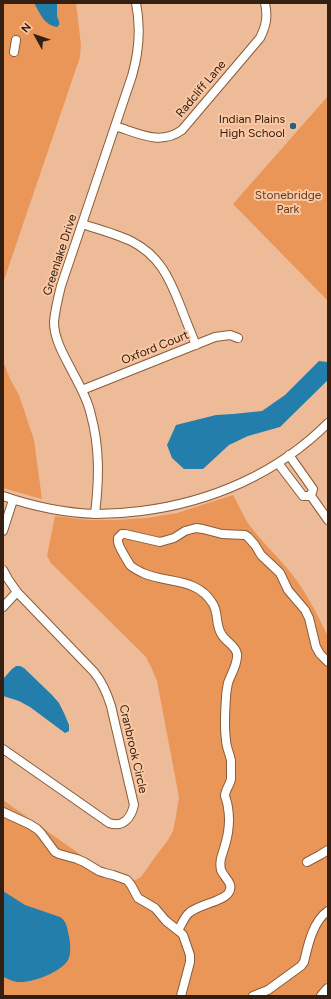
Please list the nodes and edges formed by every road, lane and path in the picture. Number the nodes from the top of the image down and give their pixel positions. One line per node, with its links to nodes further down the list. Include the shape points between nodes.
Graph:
1 (136, 3): 5 (street, Greenlake Drive, via 139,34 136,62)
2 (266, 3): 5 (street, Radcliff Lane, via 266,22 260,38 182,130 166,138 158,138)
3 (16, 40): 4 (street)
4 (14, 52)
5 (115, 126): 6 (street, Greenlake Drive)
6 (82, 224): 8 (street, via 126,239 151,254 169,279); 9 (street, Greenlake Drive, via 61,286 54,323 60,349)
7 (238, 338): 8 (street, Oxford Court, via 230,335 215,337)
8 (196, 344): 9 (street, Oxford Court)
9 (82, 390): 16 (street, Greenlake Drive, via 96,436 98,487)
10 (328, 423): 11 (street)
11 (289, 455): 12 (street); 14 (street, via 313,489)
12 (278, 463): 14 (street, via 303,496); 16 (street, via 231,488 184,504 125,513)
13 (3, 496): 15 (street)
14 (311, 496): 17 (street)
15 (13, 500): 16 (street, via 44,508); 18 (street)
16 (95, 514)
17 (328, 520)
18 (3, 531)
19 (3, 570): 20 (street, Cranbrook Circle)
20 (17, 592): 21 (street); 23 (street, Cranbrook Circle, via 94,672 108,694 134,805 133,811 126,821 114,825 109,823)
21 (3, 607)
22 (328, 662): 28 (street, via 316,646 305,610 288,590 280,573 261,555 248,537 196,528 160,542 125,534 118,538 118,547 135,569 150,576 183,582 201,591 214,605 218,629 237,654 228,683 224,715 226,741 231,758 231,779 225,794 229,828 220,866 229,882 229,891 222,897 189,912)
23 (3, 749)
24 (3, 812): 28 (street, via 36,829 55,852 77,858 99,871 126,880 138,898 155,908)
25 (328, 850): 26 (street)
26 (307, 862)
27 (328, 911): 31 (street, via 316,924 301,966 268,990)
28 (178, 930): 30 (street, via 190,955)
29 (328, 988): 32 (main road)
30 (181, 996)
31 (253, 996)
32 (322, 996)

